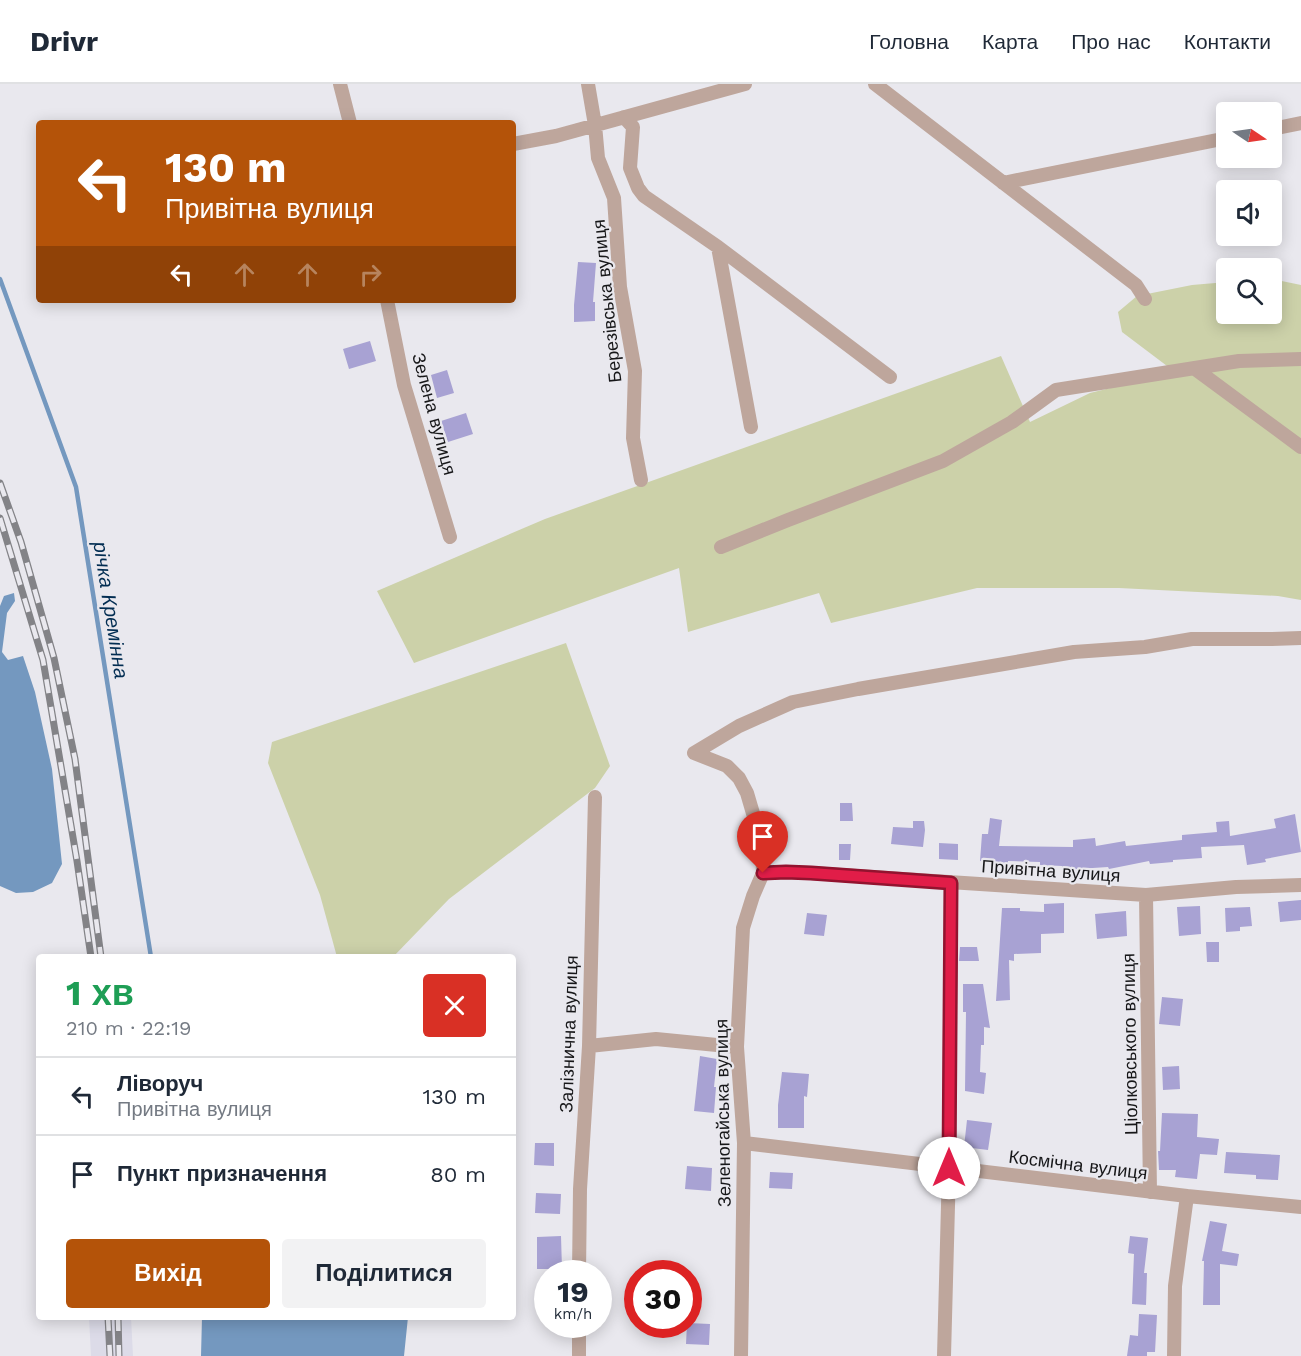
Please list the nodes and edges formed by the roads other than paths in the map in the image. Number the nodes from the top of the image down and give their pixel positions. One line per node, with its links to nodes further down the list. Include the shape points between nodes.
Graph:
1 (340, 84): 6 (street)
2 (588, 84): 8 (street, Березівська вулиця)
3 (745, 84): 5 (street)
4 (875, 84): 12 (street)
5 (624, 117): 8 (street); 13 (street, via 633,127 630,168 638,188)
6 (349, 120)
7 (1301, 123): 9 (street)
8 (595, 125): 11 (street); 21 (street, Березівська вулиця, via 598,158 614,198 620,287 635,371 633,438)
9 (1282, 127)
10 (1216, 140): 12 (street)
11 (516, 143)
12 (1003, 183): 14 (street, via 1136,285)
13 (718, 247): 18 (street); 19 (street)
14 (1145, 299)
15 (388, 303): 22 (street, Зелена вулиця, via 405,385)
16 (1301, 359): 17 (street, via 1239,360)
17 (1194, 368): 20 (street); 23 (street, via 1056,390 1012,422 943,461)
18 (890, 377)
19 (751, 427)
20 (1301, 447)
21 (641, 480)
22 (450, 537)
23 (721, 547)
24 (1301, 638): 26 (street, via 1192,639 1145,648 1074,652 793,702 739,726 694,753 727,766 739,778 762,844)
25 (595, 797): 30 (street, Залізнична вулиця)
26 (763, 873): 27 (street, Привітна вулиця); 31 (street, Зеленогайська вулиця, via 743,928)
27 (951, 883): 29 (street, Привітна вулиця); 33 (street)
28 (1301, 885): 29 (street, Привітна вулиця)
29 (1146, 895): 34 (street, Ціолковського вулиця)
30 (589, 1046): 31 (street, via 656,1039); 37 (street, Залізнична вулиця)
31 (737, 1047): 32 (street, Зеленогайська вулиця)
32 (744, 1143): 33 (street, Космічна вулиця); 40 (street, Зеленогайська вулиця)
33 (949, 1168): 34 (street, Космічна вулиця); 41 (street)
34 (1150, 1192): 35 (street, Космічна вулиця)
35 (1187, 1196): 36 (street, Космічна вулиця); 42 (street, via 1175,1286)
36 (1301, 1207)
37 (579, 1260)
38 (579, 1338): 39 (street)
39 (579, 1356)
40 (741, 1356)
41 (944, 1356)
42 (1174, 1356)

